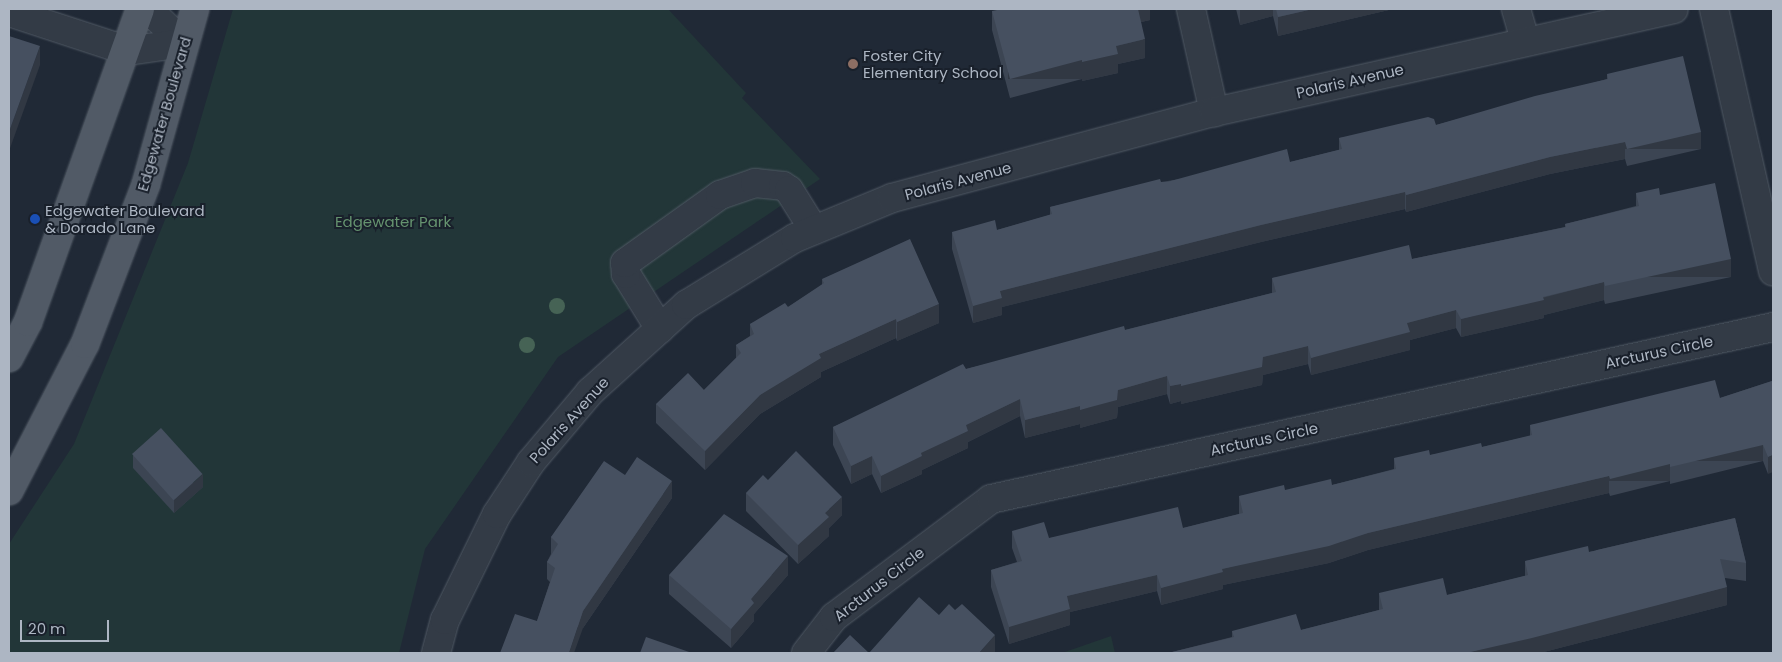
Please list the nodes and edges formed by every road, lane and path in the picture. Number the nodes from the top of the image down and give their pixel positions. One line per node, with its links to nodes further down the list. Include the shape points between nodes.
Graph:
1 (140, 9): 11 (main road)
2 (148, 9): 10 (street)
3 (195, 9): 10 (main road, Edgewater Boulevard)
4 (1191, 9): 12 (street)
5 (1516, 9): 9 (street)
6 (1674, 9): 9 (street, Polaris Avenue)
7 (1714, 9): 14 (street)
8 (9, 12): 11 (street)
9 (1524, 41): 12 (street, Polaris Avenue)
10 (183, 44): 11 (street); 18 (main road, Edgewater Boulevard, via 146,184 85,344)
11 (128, 50): 17 (main road, via 28,322)
12 (1214, 112): 13 (street, Polaris Avenue, via 892,198)
13 (814, 230): 16 (street, Polaris Avenue, via 795,238 686,305); 16 (street, via 789,190 783,186 755,183 720,195 625,263 630,281)
14 (1773, 271)
15 (1773, 327): 20 (street, Arcturus Circle, via 991,499 834,617)
16 (660, 329): 19 (street, Polaris Avenue, via 590,392 531,462 467,569 445,620)
17 (9, 358)
18 (9, 492)
19 (436, 653)
20 (806, 653)

